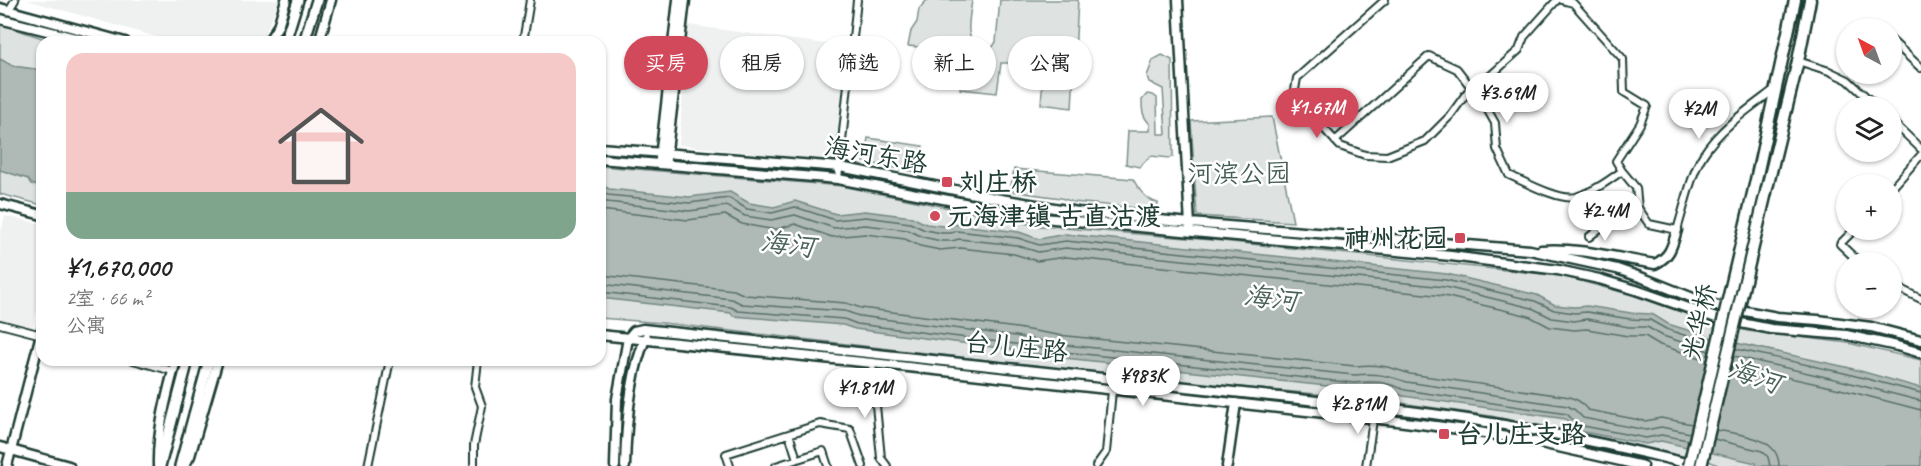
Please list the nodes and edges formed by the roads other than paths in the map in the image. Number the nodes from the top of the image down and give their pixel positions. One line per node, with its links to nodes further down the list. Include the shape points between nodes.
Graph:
1 (15, 0): 16 (street)
2 (286, 0): 20 (street)
3 (298, 0): 21 (main road)
4 (317, 0): 22 (main road)
5 (331, 0): 23 (street)
6 (530, 0): 24 (street)
7 (678, 0): 35 (street)
8 (684, 0): 35 (street)
9 (857, 0): 39 (street)
10 (1178, 0): 46 (street)
11 (1385, 0): 32 (street, via 1297,78 1293,96)
12 (1557, 0): 28 (street, via 1524,37 1519,50)
13 (1562, 0): 40 (street, via 1573,3 1623,59 1624,92 1647,106 1616,161)
14 (1795, 0): 29 (highway, 光华桥)
15 (1810, 0): 26 (highway, 光华桥)
16 (4, 9): 19 (street)
17 (0, 18): 18 (street)
18 (68, 36)
19 (103, 36)
20 (272, 36)
21 (287, 36)
22 (306, 36)
23 (321, 36)
24 (524, 36)
25 (1902, 50): 27 (street)
26 (1797, 61): 30 (street, via 1829,70); 99 (highway, 光华桥, bridge)
27 (1921, 68)
28 (1471, 87): 32 (street, via 1425,141 1387,156 1365,155); 32 (street, via 1457,69 1429,56); 40 (street, via 1495,123 1497,149 1509,174 1560,195 1575,197)
29 (1776, 88): 47 (street, via 1710,145 1701,158); 97 (highway, 光华桥, bridge)
30 (1865, 96)
31 (1902, 131): 34 (street)
32 (1335, 141)
33 (606, 149): 35 (street, 海河东路)
34 (1921, 149)
35 (664, 154): 38 (street); 39 (street, 海河东路)
36 (1921, 155): 41 (street)
37 (606, 160): 38 (street, 海河东路)
38 (662, 165): 42 (street, 海河东路)
39 (840, 167): 42 (street); 46 (street, 海河东路, via 1048,208)
40 (1622, 171): 43 (street, via 1636,188)
41 (1902, 177)
42 (838, 179): 46 (street, 海河东路, via 1042,218)
43 (1637, 199): 47 (street, via 1649,224); 48 (street)
44 (0, 204): 45 (street)
45 (36, 213)
46 (1190, 228): 50 (street, 海河东路); 61 (street, 海河东路, via 1558,270 1636,290 1716,318 1771,329 1846,334)
47 (1677, 230): 50 (street, via 1671,250 1655,264 1558,248)
48 (1589, 237)
49 (1844, 240): 51 (street, via 1840,244)
50 (1530, 250): 59 (street, 海河东路, via 1617,269 1708,304 1777,317 1871,327)
51 (1848, 252)
52 (1902, 290): 53 (street)
53 (1921, 299)
54 (0, 324): 56 (street)
55 (650, 329): 58 (street, via 637,329); 60 (street); 74 (street, 台儿庄路)
56 (36, 332)
57 (606, 336): 58 (street, 台儿庄路)
58 (627, 338): 60 (street, 台儿庄路); 86 (street, via 617,399)
59 (1921, 340)
60 (644, 341): 63 (street, 台儿庄路); 87 (street, via 632,391)
61 (1921, 353)
62 (36, 356): 78 (street)
63 (872, 363): 72 (street, 台儿庄路); 92 (street, via 881,458)
64 (155, 366): 71 (street)
65 (174, 366): 71 (street)
66 (186, 366): 82 (main road)
67 (207, 366): 83 (main road)
68 (216, 366): 83 (street, via 190,456)
69 (389, 366): 84 (street)
70 (477, 366): 85 (street, via 475,387 482,406)
71 (173, 371): 82 (street, via 157,450)
72 (1112, 391): 73 (street, 台儿庄路); 93 (street, via 1106,452)
73 (1236, 403): 75 (street, 台儿庄路); 94 (street)
74 (1374, 407): 75 (street); 98 (street, 台儿庄路, via 1506,426)
75 (1373, 418): 95 (street); 96 (street, 台儿庄路, via 1536,442)
76 (789, 434): 79 (street); 88 (street, via 726,454); 91 (street, via 820,424 850,429)
77 (0, 447): 78 (street)
78 (12, 450): 80 (street); 81 (street)
79 (797, 459): 89 (street); 90 (street, via 823,451)
80 (8, 466)
81 (69, 466)
82 (159, 466)
83 (182, 466)
84 (368, 466)
85 (474, 466)
86 (615, 466)
87 (625, 466)
88 (730, 466)
89 (776, 466)
90 (828, 466)
91 (863, 466)
92 (887, 466)
93 (1096, 466)
94 (1227, 466)
95 (1366, 466)
96 (1643, 466)
97 (1689, 466)
98 (1696, 466)
99 (1701, 466)

